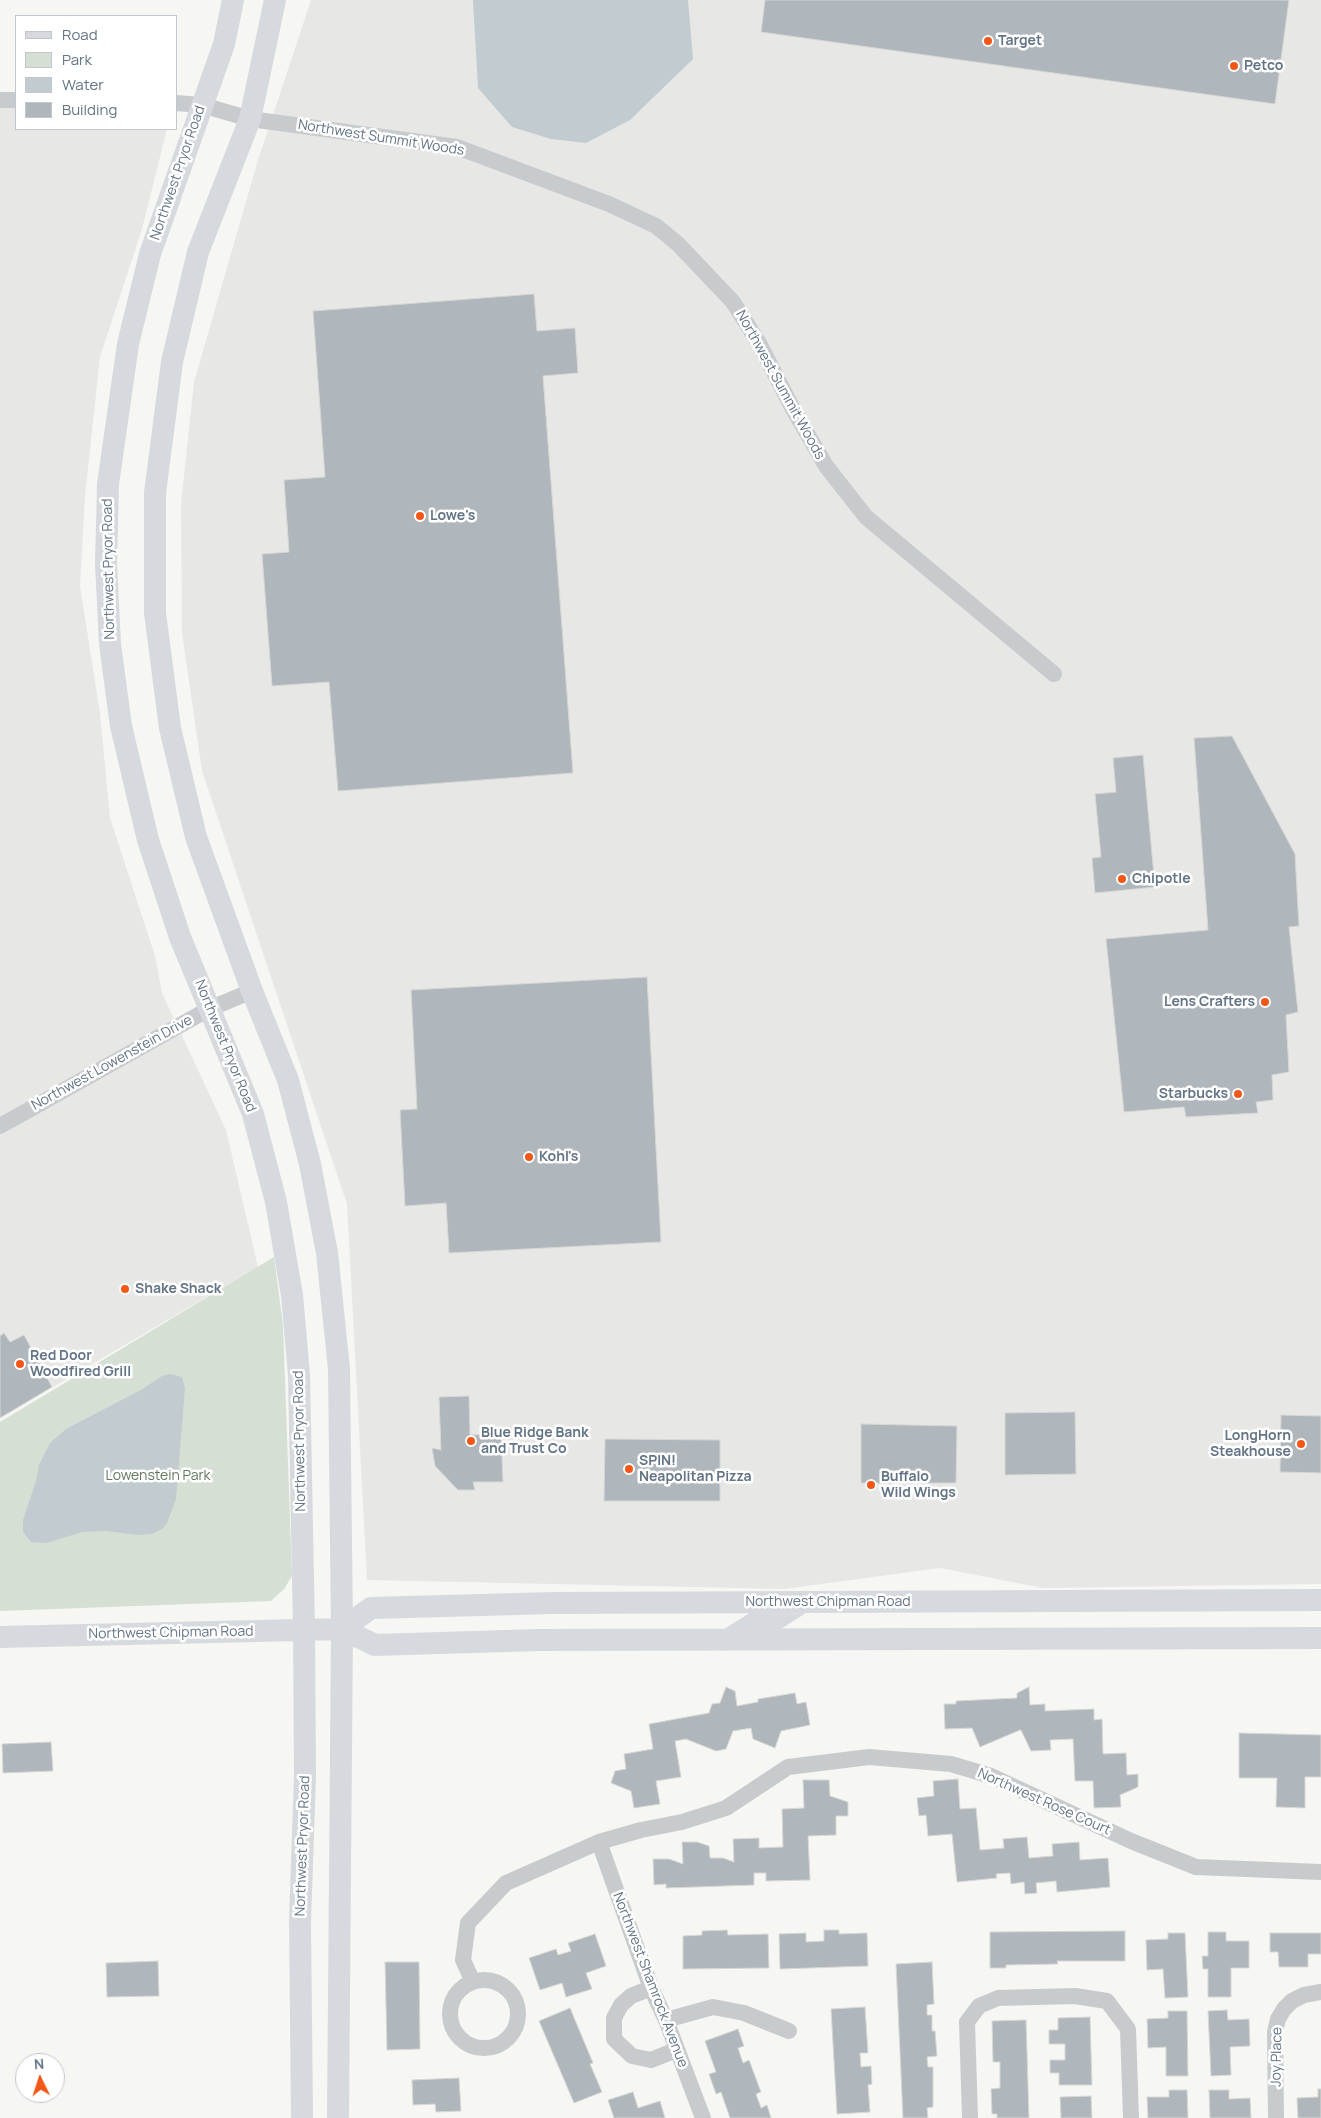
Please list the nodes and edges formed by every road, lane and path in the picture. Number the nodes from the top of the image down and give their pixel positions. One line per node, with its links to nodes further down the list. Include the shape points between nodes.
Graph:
1 (233, 0): 6 (main road, Northwest Pryor Road, via 224,44)
2 (275, 0): 7 (main road)
3 (0, 100): 4 (street)
4 (15, 100)
5 (178, 103): 6 (street, Northwest Summit Woods)
6 (202, 105): 7 (street, Northwest Summit Woods); 10 (main road, Northwest Pryor Road, via 150,254 128,344 108,484 106,564 110,644 126,746 148,840)
7 (250, 119): 8 (street, Northwest Summit Woods, via 457,147 609,204 656,226 678,244 733,302 826,466 866,517); 9 (main road, via 198,252 172,362 156,493 155,613 170,728 196,837)
8 (1054, 674)
9 (252, 991): 10 (street, Northwest Lowenstein Drive); 14 (main road, via 288,1080 310,1164 327,1253 339,1369)
10 (209, 1009): 11 (street, Northwest Lowenstein Drive); 15 (main road, Northwest Pryor Road, via 253,1114 276,1202 292,1295 299,1375)
11 (0, 1126)
12 (1321, 1600): 13 (main road, Northwest Chipman Road)
13 (803, 1602): 14 (main road, Northwest Chipman Road, via 371,1608); 18 (main road, via 773,1621 756,1622)
14 (342, 1629): 15 (main road, Northwest Chipman Road); 18 (main road, Northwest Chipman Road, via 375,1645 539,1640); 28 (main road)
15 (304, 1630): 16 (main road, Northwest Chipman Road); 27 (main road, Northwest Pryor Road, via 305,1776 300,1921)
16 (0, 1637)
17 (1321, 1638): 18 (main road, Northwest Chipman Road)
18 (727, 1640)
19 (600, 1842): 20 (street, Northwest Rose Court, via 726,1808 788,1768 870,1757 952,1764 991,1776 1131,1841 1196,1867); 21 (street, Northwest Rose Court, via 506,1883 468,1923 463,1960); 22 (street, Northwest Shamrock Avenue)
20 (1321, 1872)
21 (473, 1982): 21 (street, via 456,1995 450,2016 458,2036 466,2043 487,2048 507,2039 514,2030 518,2019 515,2002 506,1988 496,1982)
22 (651, 1988): 24 (street, Northwest Shamrock Avenue); 26 (street, via 631,1996 621,2005 614,2018 614,2039 632,2056 651,2060)
23 (1321, 1992): 32 (street, Joy Place, via 1304,1995 1292,2002 1278,2019 1275,2032)
24 (666, 2020): 25 (street, via 713,2007 744,2013); 26 (street, Northwest Shamrock Avenue)
25 (789, 2031)
26 (676, 2050): 29 (street, Northwest Shamrock Avenue)
27 (302, 2118)
28 (338, 2118)
29 (703, 2118)
30 (970, 2118): 31 (street, via 967,2022 978,2006 998,1998 1075,1996 1107,2001 1128,2029)
31 (1131, 2118)
32 (1276, 2118)

